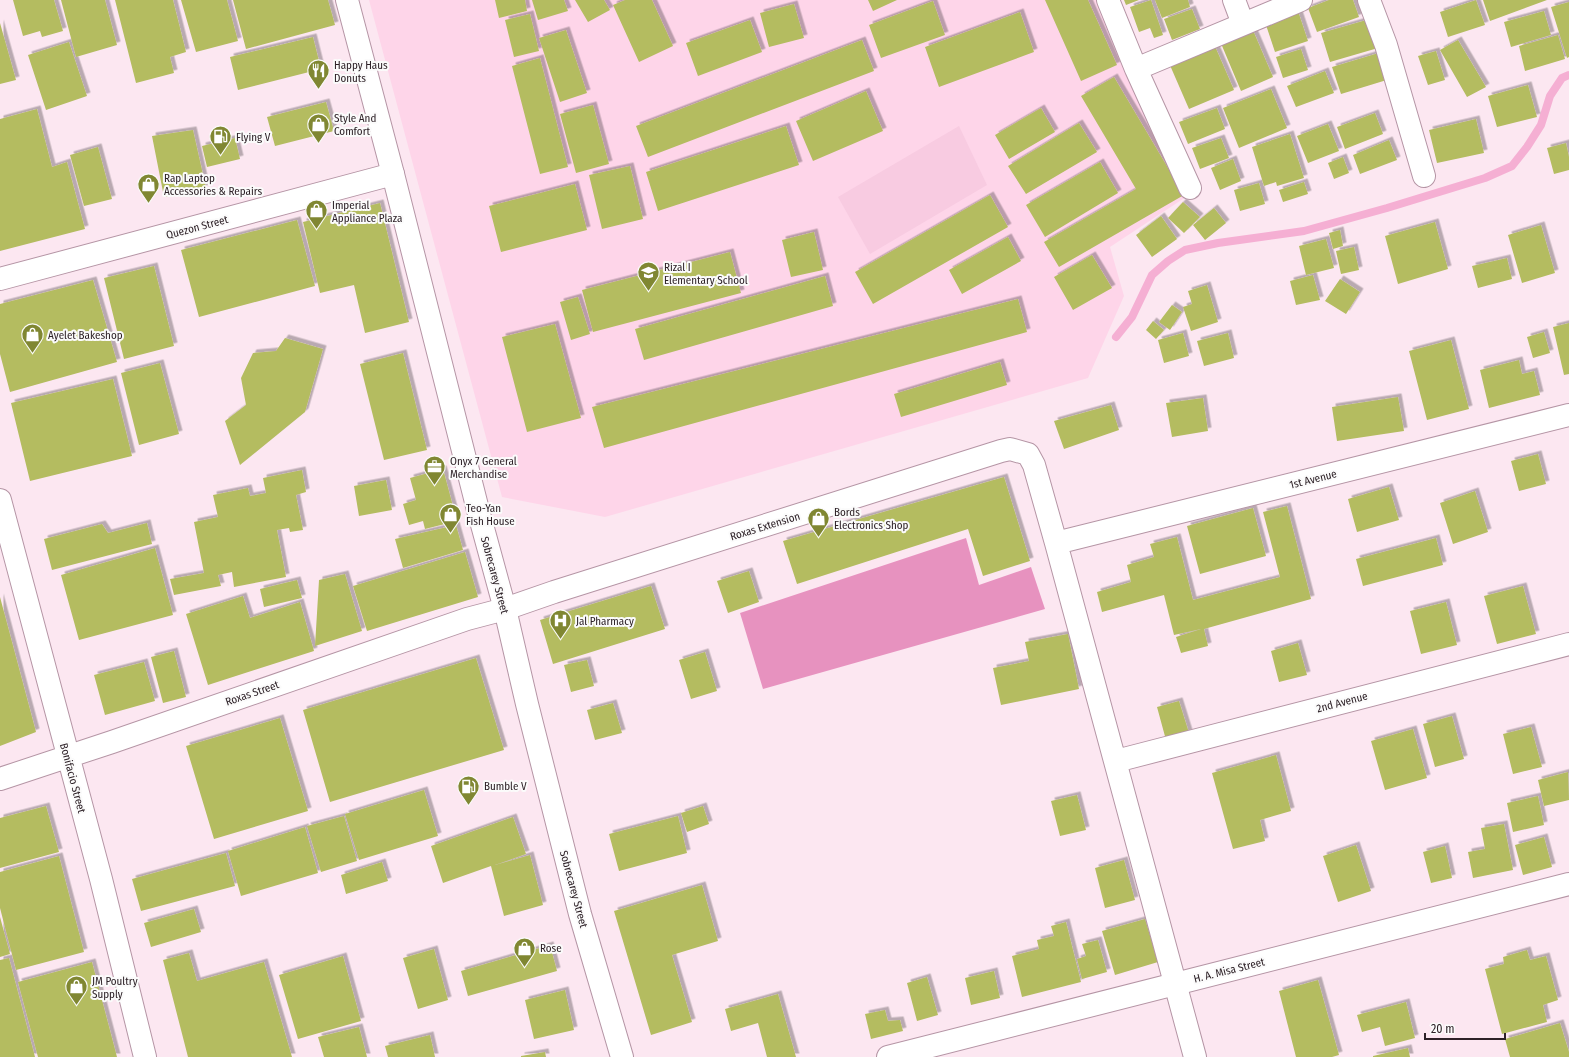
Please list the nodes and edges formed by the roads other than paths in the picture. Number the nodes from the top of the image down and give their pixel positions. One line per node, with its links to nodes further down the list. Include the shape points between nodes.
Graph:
1 (347, 0): 8 (street, Sobrecarey Street)
2 (1108, 0): 7 (street)
3 (1234, 0): 6 (street)
4 (1301, 0): 6 (street)
5 (1369, 0): 9 (street, via 1386,45)
6 (1243, 24): 7 (street)
7 (1136, 69): 10 (street)
8 (393, 174): 11 (street, Quezon Street); 15 (street, Sobrecarey Street)
9 (1424, 176)
10 (1190, 188)
11 (0, 279)
12 (1569, 415): 14 (street, 1st Avenue)
13 (0, 500): 17 (street, Bonifacio Street)
14 (1056, 543): 15 (street, Roxas Extension, via 1034,465 1028,454 1010,450); 18 (street, Roxas Extension)
15 (505, 609): 17 (street, Roxas Street, via 466,619); 23 (street, Sobrecarey Street, via 580,914)
16 (1569, 644): 18 (street, 2nd Avenue)
17 (67, 757): 19 (street, Roxas Street); 22 (street, Bonifacio Street, via 101,879)
18 (1116, 761): 21 (street, Roxas Extension)
19 (0, 779)
20 (1569, 884): 21 (street, H. A. Misa Street)
21 (1176, 983): 24 (street, H. A. Misa Street); 25 (street, Roxas Extension)
22 (144, 1057)
23 (622, 1057)
24 (888, 1057)
25 (1195, 1057)

